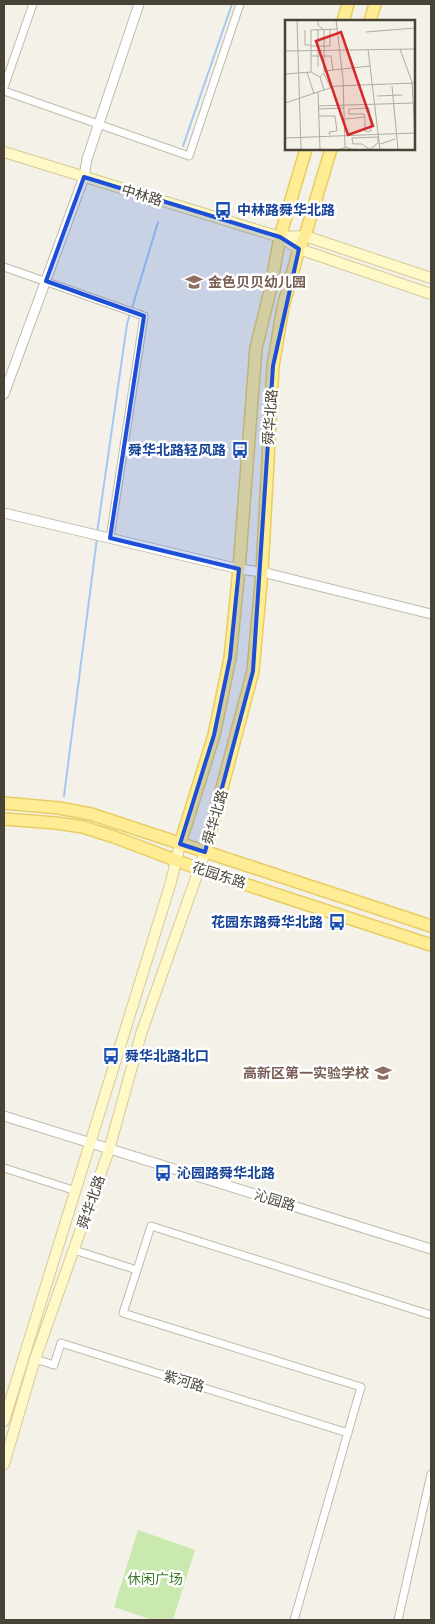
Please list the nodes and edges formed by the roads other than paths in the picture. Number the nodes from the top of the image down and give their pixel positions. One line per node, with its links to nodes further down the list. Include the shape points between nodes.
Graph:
1 (33, 4): 8 (street)
2 (139, 4): 10 (street)
3 (240, 4): 10 (street, via 189,156)
4 (348, 4): 6 (main road)
5 (375, 4): 7 (main road)
6 (343, 20)
7 (370, 20)
8 (4, 86)
9 (4, 91): 10 (street)
10 (99, 124): 14 (street)
11 (306, 150): 16 (main road, 舜华北路)
12 (330, 150): 15 (main road, 舜华北路)
13 (4, 152): 14 (main road, 中林路)
14 (84, 177): 16 (main road, 中林路); 20 (street)
15 (305, 236): 16 (main road, 中林路); 17 (main road, 舜华北路); 19 (main road, 中林路)
16 (280, 237): 17 (main road, 中林路); 25 (main road, 舜华北路, via 256,348)
17 (299, 249): 21 (main road, 中林路); 26 (main road, 舜华北路, via 283,307 274,366)
18 (4, 267): 20 (street)
19 (431, 278)
20 (46, 281): 22 (street); 24 (street, via 144,316)
21 (431, 294)
22 (4, 394)
23 (4, 512): 24 (street)
24 (110, 538): 25 (street)
25 (240, 569): 26 (street); 30 (main road, 舜华北路, via 230,658 214,735)
26 (262, 572): 27 (street); 31 (main road, 舜华北路, via 253,671)
27 (431, 614)
28 (4, 804): 30 (main road, 花园东路, via 91,814)
29 (4, 819): 32 (main road, 花园东路, via 83,827)
30 (180, 844): 31 (main road, 花园东路); 32 (main road, 舜华北路)
31 (205, 852): 33 (main road, 舜华北路); 34 (main road, 花园东路)
32 (176, 860): 33 (main road, 花园东路); 37 (main road, 舜华北路)
33 (199, 869): 35 (main road, 花园东路); 38 (main road, 舜华北路, via 141,1034)
34 (431, 926)
35 (431, 945)
36 (4, 1116): 37 (street, 沁园路)
37 (91, 1144): 38 (street, 沁园路); 40 (main road, 舜华北路)
38 (108, 1150): 41 (street, 沁园路); 42 (main road, 舜华北路)
39 (4, 1168): 40 (street)
40 (76, 1191): 46 (main road, 舜华北路)
41 (431, 1249)
42 (74, 1250): 43 (street); 45 (main road, 舜华北路)
43 (137, 1270): 44 (street, via 151,1226); 47 (street, via 124,1313 361,1386)
44 (431, 1315)
45 (35, 1359): 47 (street, 紫河路, via 54,1365 61,1343); 48 (main road, 舜华北路)
46 (4, 1421)
47 (348, 1433): 50 (street)
48 (4, 1464)
49 (431, 1474): 51 (street)
50 (294, 1620)
51 (398, 1620)

